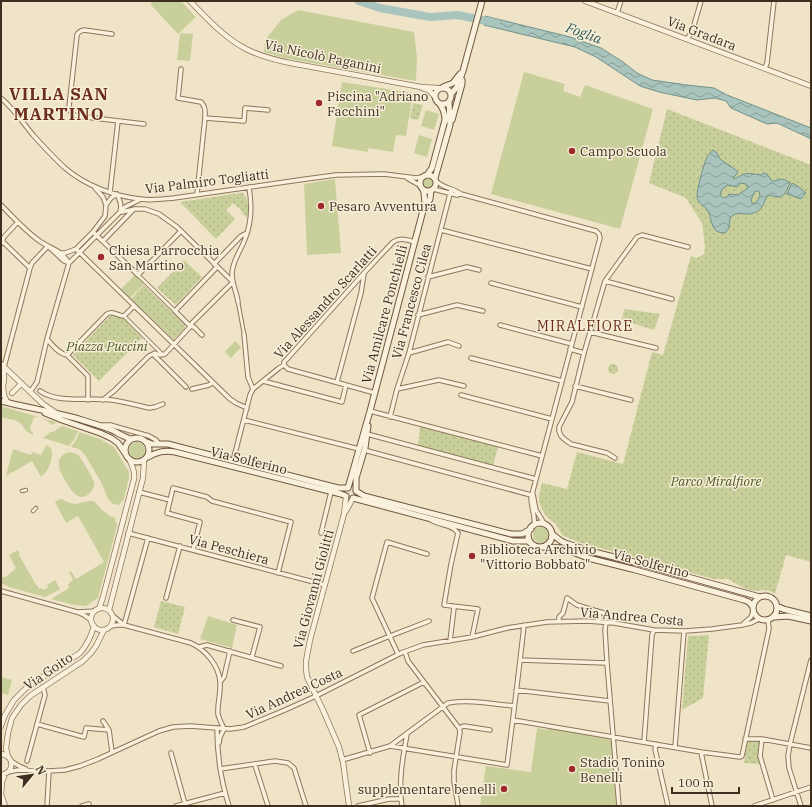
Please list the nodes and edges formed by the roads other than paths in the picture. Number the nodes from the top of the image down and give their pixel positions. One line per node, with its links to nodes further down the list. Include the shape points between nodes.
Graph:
1 (190, 1): 14 (street, Via Nicolò Paganini, via 230,38 261,55 290,63)
2 (482, 1): 12 (main road, Via Amilcare Ponchielli)
3 (585, 1): 7 (street, Via Gradara)
4 (621, 1): 7 (street)
5 (701, 1): 9 (street, via 692,32)
6 (774, 1): 10 (street)
7 (617, 13): 9 (street, Via Gradara)
8 (112, 34): 23 (street, via 84,30 78,32 69,107 75,116)
9 (687, 39): 10 (street, Via Gradara)
10 (765, 68): 13 (street, Via Gradara)
11 (181, 69): 22 (street, via 178,98 204,104)
12 (463, 70): 15 (main road, Via Amilcare Ponchielli, via 453,83); 16 (main road, Via Amilcare Ponchielli, via 457,87); 25 (main road, via 462,84)
13 (811, 86)
14 (421, 87): 15 (street, Via Nicolò Paganini); 17 (street, Via Nicolò Paganini)
15 (441, 88): 16 (main road, via 447,88); 17 (main road)
16 (451, 94): 19 (main road, Via Amilcare Ponchielli)
17 (435, 97): 20 (main road, Via Amilcare Ponchielli)
18 (2, 100): 29 (street, Via Palmiro Togliatti, via 62,165)
19 (449, 101): 20 (main road); 25 (main road, Via Amilcare Ponchielli)
20 (439, 103): 26 (main road, Via Amilcare Ponchielli, via 443,108 445,120 432,168)
21 (268, 110): 22 (street, via 245,108 244,121)
22 (205, 118): 36 (street)
23 (118, 121): 24 (street); 33 (street)
24 (144, 124)
25 (450, 125): 28 (main road, Via Amilcare Ponchielli)
26 (425, 176): 27 (street, Via Palmiro Togliatti); 28 (main road, via 431,175); 31 (main road, Via Amilcare Ponchielli, via 420,181)
27 (404, 177): 30 (street, Via Palmiro Togliatti, via 384,174 345,175); 31 (street, Via Palmiro Togliatti)
28 (436, 180): 32 (main road, Via Amilcare Ponchielli, via 436,186); 34 (street)
29 (92, 186): 33 (street, Via Palmiro Togliatti); 39 (street, via 103,197)
30 (249, 187): 36 (street, Via Palmiro Togliatti); 47 (street, via 251,210)
31 (422, 188): 32 (main road); 42 (main road, Via Amilcare Ponchielli, via 425,203)
32 (432, 190): 34 (street); 42 (main road, Via Amilcare Ponchielli)
33 (110, 192): 35 (street, Via Palmiro Togliatti)
34 (451, 192): 44 (street, Via Francesco Cilea); 60 (street, via 596,231 600,238)
35 (117, 194): 37 (street, Via Palmiro Togliatti); 39 (street); 41 (street, via 121,203)
36 (197, 194): 37 (street, Via Palmiro Togliatti)
37 (141, 200): 41 (street, via 125,207)
38 (1, 205): 52 (street)
39 (106, 205): 46 (street, via 105,216)
40 (135, 209): 41 (street); 45 (street, via 159,214); 50 (street)
41 (119, 213): 48 (street)
42 (420, 223): 51 (main road, Via Amilcare Ponchielli)
43 (16, 224): 49 (street)
44 (441, 230): 60 (street); 66 (street, Via Francesco Cilea)
45 (181, 231): 58 (street); 65 (street)
46 (92, 232): 48 (street); 54 (street)
47 (247, 233): 58 (street, via 241,236); 64 (street, via 234,262)
48 (96, 236): 50 (street); 55 (street)
49 (1, 242): 59 (street)
50 (103, 242): 65 (street)
51 (415, 242): 63 (street, Via Alessandro Scarlatti, via 397,239); 114 (main road, Via Amilcare Ponchielli)
52 (48, 246): 56 (street); 57 (street, via 64,262); 59 (street)
53 (688, 247): 67 (street, via 642,235 637,237)
54 (76, 249): 55 (street); 56 (street)
55 (80, 252): 57 (street); 72 (street)
56 (61, 253): 57 (street)
57 (69, 263): 83 (street)
58 (215, 265): 62 (street); 74 (street)
59 (30, 268): 96 (street)
60 (592, 269): 73 (street)
61 (479, 270): 66 (street, via 467,267)
62 (221, 271): 64 (street); 68 (street)
63 (364, 273): 95 (street, Via Alessandro Scarlatti); 98 (street)
64 (232, 274): 68 (street)
65 (138, 275): 74 (street)
66 (428, 277): 76 (street, Via Francesco Cilea)
67 (605, 281): 70 (street); 80 (street)
68 (233, 282): 71 (street); 79 (street)
69 (491, 283): 73 (street)
70 (672, 299)
71 (238, 302): 81 (street)
72 (134, 306): 77 (street); 85 (street)
73 (582, 307): 84 (street)
74 (175, 311): 79 (street)
75 (483, 311): 76 (street, via 457,305)
76 (418, 315): 89 (street, Via Francesco Cilea)
77 (124, 316): 92 (street, via 113,312 107,314); 93 (street)
78 (500, 325): 84 (street)
79 (190, 326): 82 (street); 85 (street)
80 (590, 332): 87 (street); 90 (street)
81 (244, 334): 108 (street, via 248,377)
82 (202, 335)
83 (47, 339): 92 (street, via 61,353); 112 (street, via 37,382)
84 (572, 344): 88 (street)
85 (174, 345): 93 (street); 100 (street)
86 (459, 346): 89 (street, via 448,342)
87 (656, 348)
88 (570, 349): 90 (street); 99 (street)
89 (409, 352): 109 (street, Via Francesco Cilea)
90 (584, 353): 104 (street)
91 (153, 354): 93 (street); 106 (street); 111 (street)
92 (67, 355): 116 (street, via 88,376)
93 (163, 355)
94 (471, 358): 99 (street)
95 (284, 365): 97 (street, Via Alessandro Scarlatti); 98 (street, via 288,369)
96 (2, 366): 101 (street); 105 (street)
97 (263, 382): 102 (street, via 342,402); 108 (street, Via Alessandro Scarlatti)
98 (337, 382): 102 (street)
99 (562, 382): 128 (street)
100 (212, 383): 107 (street); 123 (street, via 230,399)
101 (21, 384): 112 (street); 113 (street)
102 (346, 385): 114 (street)
103 (464, 386): 109 (street, via 439,380)
104 (575, 386): 119 (street); 138 (street, via 572,402 559,427 560,436 571,444 607,453)
105 (2, 387): 121 (street)
106 (186, 387)
107 (192, 389)
108 (253, 389): 123 (street)
109 (397, 389): 127 (street, Via Francesco Cilea)
110 (40, 391): 116 (street, via 52,397)
111 (114, 391): 117 (street); 118 (street)
112 (30, 392): 126 (street)
113 (12, 393)
114 (375, 393): 125 (main road, Via Amilcare Ponchielli)
115 (461, 395): 128 (street)
116 (88, 400): 117 (street)
117 (103, 400): 118 (street)
118 (110, 400): 122 (street, via 149,408)
119 (631, 400)
120 (1, 401): 121 (main road, Via Solferino)
121 (8, 403): 124 (main road, Via Solferino)
122 (163, 404)
123 (247, 408): 129 (street)
124 (37, 410): 126 (main road, Via Solferino); 136 (main road, Via Solferino, via 111,438)
125 (370, 411): 127 (street); 131 (main road, Via Amilcare Ponchielli); 135 (main road, Via Amilcare Ponchielli)
126 (58, 413): 130 (main road, Via Solferino)
127 (390, 416): 137 (street)
128 (552, 419): 137 (street)
129 (244, 420): 135 (street); 141 (street)
130 (96, 424): 132 (main road, Via Solferino); 134 (street, Via Solferino, via 110,425 149,436)
131 (367, 434): 135 (main road, Via Amilcare Ponchielli); 142 (street)
132 (131, 439): 133 (main road, Via Solferino, via 141,438); 136 (main road, via 126,445)
133 (147, 442): 134 (main road, Via Solferino); 139 (main road, via 150,450)
134 (159, 444): 141 (main road, Via Solferino, via 168,444)
135 (361, 450): 143 (main road, Via Amilcare Ponchielli); 145 (main road, Via Amilcare Ponchielli); 149 (street)
136 (125, 453): 140 (main road, Via Solferino)
137 (542, 456): 142 (street)
138 (614, 458)
139 (146, 459): 140 (main road, Via Solferino, via 138,463); 147 (street); 148 (main road, Via Solferino, via 162,451 175,452)
140 (130, 461): 178 (street, via 134,479 103,597)
141 (233, 461): 143 (main road, Via Solferino, via 338,488)
142 (536, 479): 149 (street)
143 (347, 488): 145 (main road, Via Solferino, via 352,487); 150 (main road)
144 (26, 490): 146 (street)
145 (356, 490): 151 (main road, via 357,494); 158 (main road, Via Solferino, via 364,496 511,534 526,533)
146 (22, 491)
147 (139, 492): 152 (street); 159 (street)
148 (331, 492): 150 (main road, Via Solferino); 160 (street)
149 (532, 494): 157 (street, via 536,510); 158 (street)
150 (346, 497): 151 (main road, Via Solferino); 155 (street, Via Giovanni Giolitti)
151 (353, 498): 155 (street, Via Giovanni Giolitti); 156 (main road, Via Solferino)
152 (170, 500): 168 (street, via 167,513 200,522); 170 (street, via 173,488 290,522)
153 (36, 508): 154 (street)
154 (33, 511)
155 (344, 514): 171 (street, Via Giovanni Giolitti)
156 (427, 517): 161 (street, via 434,522 452,527); 163 (main road, Via Solferino)
157 (545, 525): 158 (main road, Via Solferino); 162 (main road, Via Solferino, via 550,528)
158 (532, 527): 165 (main road, via 529,539)
159 (128, 533): 164 (street, Via Peschiera); 179 (street)
160 (321, 533)
161 (458, 533): 163 (street, via 465,531); 175 (street, via 444,605)
162 (552, 534): 167 (main road, via 551,541); 173 (main road, Via Solferino, via 565,543 590,551)
163 (495, 536): 165 (main road, Via Solferino)
164 (148, 538): 166 (street, Via Peschiera); 195 (street)
165 (533, 544): 167 (main road, Via Solferino)
166 (180, 546): 168 (street, Via Peschiera); 174 (street)
167 (542, 547): 177 (main road, Via Solferino, via 562,548 588,558 744,600 749,602)
168 (193, 550): 170 (street, Via Peschiera)
169 (427, 554): 203 (street, via 387,542 372,598)
170 (278, 573): 171 (street, Via Peschiera)
171 (325, 586): 220 (street, Via Giovanni Giolitti, via 306,661 307,677)
172 (1, 591): 181 (street)
173 (760, 597): 176 (main road, via 771,598); 177 (main road, via 755,601)
174 (166, 598)
175 (452, 606): 204 (street, via 478,609); 205 (street, via 454,608)
176 (777, 606): 182 (main road); 184 (main road)
177 (753, 609): 185 (main road); 197 (street, via 749,620)
178 (97, 610): 179 (street); 181 (street); 186 (street)
179 (109, 610): 183 (street)
180 (597, 611): 190 (street, via 567,598); 191 (street, via 600,617); 194 (street, via 610,615)
181 (77, 612): 186 (street)
182 (810, 615)
183 (113, 616): 195 (street); 199 (street)
184 (774, 617): 188 (main road); 192 (main road, via 788,616)
185 (759, 619): 188 (main road); 197 (street, Via Andrea Costa)
186 (91, 620): 198 (street)
187 (233, 620): 211 (street, via 260,627)
188 (768, 620): 235 (street, via 769,629)
189 (430, 621): 203 (street)
190 (559, 621): 191 (street, Via Andrea Costa); 196 (street, Via Andrea Costa)
191 (597, 621): 193 (street, Via Andrea Costa)
192 (811, 621)
193 (606, 622): 194 (street, Via Andrea Costa); 214 (street)
194 (614, 623): 201 (street, Via Andrea Costa)
195 (124, 625): 199 (street); 206 (street)
196 (524, 625): 204 (street, Via Andrea Costa); 212 (street)
197 (742, 625): 202 (street, Via Andrea Costa)
198 (94, 626): 200 (street); 227 (street, Via Goito, via 90,639 80,653 26,688 14,700)
199 (111, 626): 200 (street)
200 (104, 630): 218 (street, Via Goito, via 96,646 83,661)
201 (654, 630): 202 (street, Via Andrea Costa); 237 (street)
202 (684, 631): 243 (street)
203 (390, 636): 208 (street); 210 (street)
204 (472, 637): 205 (street, Via Andrea Costa)
205 (450, 641): 209 (street, Via Andrea Costa, via 423,645)
206 (198, 647): 207 (street, via 208,645); 216 (street, via 212,661)
207 (230, 651): 211 (street); 216 (street, via 224,677)
208 (353, 651)
209 (405, 652): 210 (street, Via Andrea Costa); 217 (street, via 408,661)
210 (398, 654): 220 (street, Via Andrea Costa)
211 (252, 657): 215 (street)
212 (520, 660): 214 (street); 219 (street)
213 (811, 660): 239 (street)
214 (607, 662): 221 (street)
215 (281, 666)
216 (220, 682): 230 (street, via 218,714)
217 (424, 682): 222 (street); 248 (street, via 359,715)
218 (43, 687): 226 (street, via 45,696); 251 (street, Via Goito, via 20,705 12,718 6,748)
219 (516, 690): 221 (street); 223 (street)
220 (316, 696): 230 (street, Via Andrea Costa, via 244,727); 252 (street, Via Giovanni Giolitti, via 334,734)
221 (610, 701): 234 (street)
222 (443, 706): 223 (street, via 457,701 467,701); 229 (street); 233 (street)
223 (514, 706): 224 (street)
224 (512, 720): 234 (street); 250 (street, via 507,765)
225 (103, 721): 231 (street)
226 (37, 724): 231 (street, via 84,737 86,728); 253 (street)
227 (1, 726)
228 (217, 728): 230 (street, Via Andrea Costa); 241 (street); 245 (street, Via Andrea Costa, via 190,726 159,730)
229 (459, 728): 232 (street, via 464,726); 250 (street)
230 (224, 729): 241 (street)
231 (108, 730): 245 (street)
232 (490, 730)
233 (408, 734): 240 (street); 242 (street)
234 (613, 737): 237 (street); 278 (street)
235 (745, 739): 236 (street); 246 (street, via 740,757)
236 (762, 739): 239 (street); 264 (street, via 760,756)
237 (644, 742): 238 (street)
238 (656, 744): 243 (street); 279 (street)
239 (790, 744): 244 (street); 260 (street, via 789,768)
240 (390, 746): 242 (street); 248 (street)
241 (218, 748): 255 (street)
242 (404, 748): 250 (street); 263 (street)
243 (675, 748): 246 (street)
244 (811, 748)
245 (112, 752): 257 (street, Via Andrea Costa, via 80,766)
246 (701, 752): 280 (street)
247 (171, 753): 266 (street)
248 (370, 753): 252 (street)
249 (1, 754): 251 (street)
250 (456, 757): 277 (street, via 454,782)
251 (9, 758): 256 (street, Via Andrea Costa); 258 (street, Via Goito, via 11,767)
252 (342, 760): 274 (street, Via Giovanni Giolitti)
253 (27, 761)
254 (255, 764): 255 (street); 272 (street); 273 (street, via 275,761 288,763 294,768)
255 (220, 768): 261 (street)
256 (29, 770): 257 (street, Via Andrea Costa); 258 (street, Via Andrea Costa)
257 (49, 771): 268 (street)
258 (4, 774): 262 (street, Via Goito)
259 (811, 787): 260 (street)
260 (797, 791): 264 (street); 282 (street)
261 (225, 793): 266 (street); 271 (street)
262 (1, 794): 267 (street)
263 (401, 799): 275 (street); 276 (street)
264 (773, 800): 281 (street)
265 (89, 804): 269 (street)
266 (185, 804): 270 (street)
267 (5, 806)
268 (47, 806)
269 (82, 806)
270 (176, 806)
271 (229, 806)
272 (268, 806)
273 (306, 806)
274 (349, 806)
275 (358, 806)
276 (402, 806)
277 (458, 806)
278 (619, 806)
279 (668, 806)
280 (712, 806)
281 (754, 806)
282 (801, 806)

